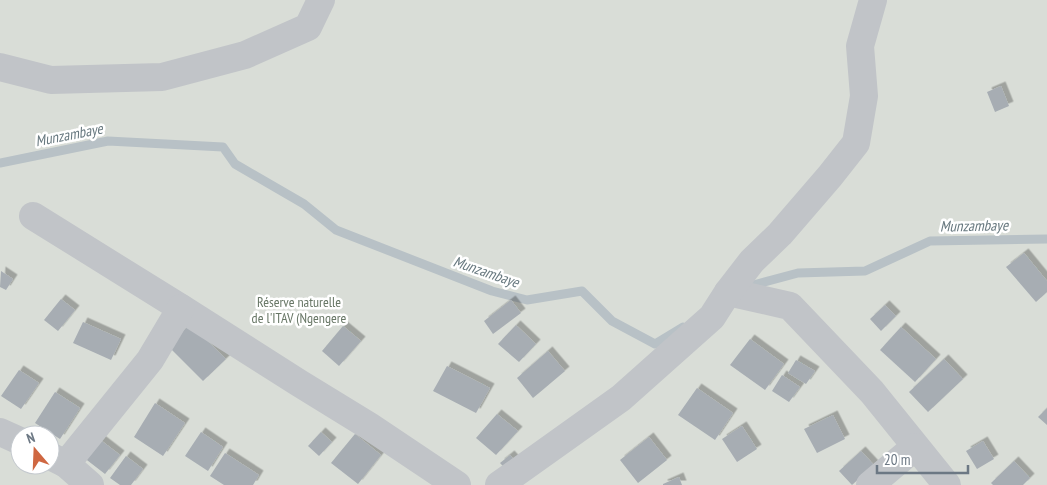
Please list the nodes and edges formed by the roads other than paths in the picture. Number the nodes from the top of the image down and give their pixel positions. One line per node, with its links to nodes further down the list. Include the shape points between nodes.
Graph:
1 (321, 0): 3 (street, via 308,27 245,55 162,77 52,80)
2 (874, 0): 5 (street, via 860,46 864,96 856,143 780,234 752,260)
3 (0, 68)
4 (33, 216): 6 (street)
5 (728, 292): 7 (street, via 790,306 872,392); 12 (street, via 712,317 621,398)
6 (181, 308): 8 (street, via 150,360); 11 (street)
7 (916, 447): 13 (street); 14 (street)
8 (60, 458)
9 (60, 462): 10 (street)
10 (90, 485)
11 (457, 485)
12 (499, 485)
13 (870, 485)
14 (947, 485)

